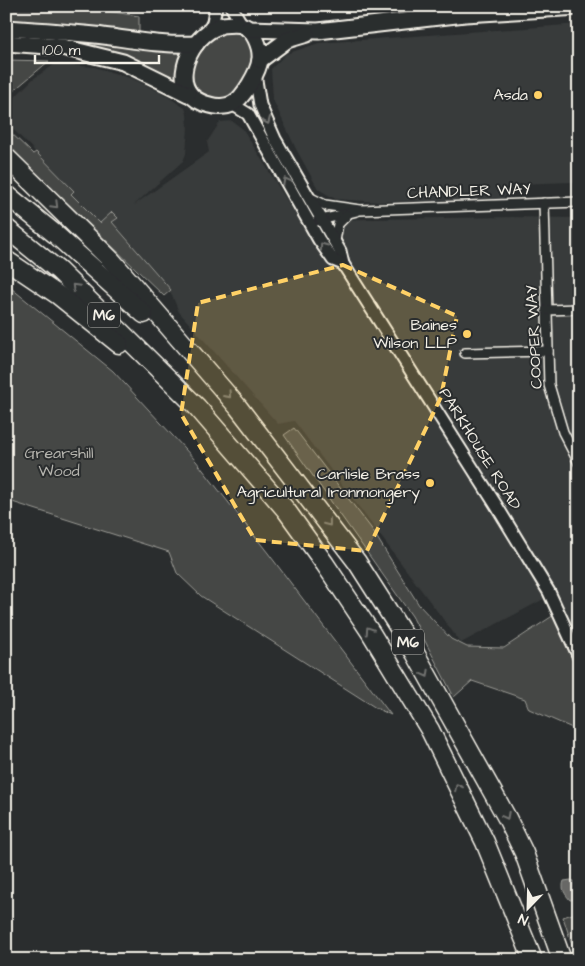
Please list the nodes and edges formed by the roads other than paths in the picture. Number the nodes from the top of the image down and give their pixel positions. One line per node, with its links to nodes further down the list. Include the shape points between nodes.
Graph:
1 (216, 6): 7 (street)
2 (230, 6): 4 (street)
3 (579, 7): 6 (highway, via 465,14)
4 (245, 27): 6 (highway); 7 (highway, via 222,25); 10 (highway, via 258,43)
5 (6, 28): 9 (highway)
6 (318, 31): 10 (highway, via 287,40)
7 (208, 32): 9 (highway)
8 (6, 42): 11 (highway, via 62,47 114,60 145,71)
9 (196, 44): 11 (highway, via 184,68)
10 (258, 67): 12 (highway, via 241,97); 18 (street, PARKHOUSE ROAD, one-way to 18, via 260,106 275,139)
11 (188, 94): 12 (highway, via 211,105)
12 (232, 104): 20 (street, PARKHOUSE ROAD, one-way to 12, via 256,125 248,114)
13 (6, 157): 29 (highway, M6, one-way to 29, via 112,261)
14 (6, 194): 29 (highway, M6)
15 (579, 202): 16 (street, CHANDLER WAY)
16 (544, 203): 17 (street, CHANDLER WAY); 26 (street, COOPER WAY)
17 (360, 210): 18 (street, CHANDLER WAY); 19 (street, CHANDLER WAY)
18 (321, 212): 19 (street, CHANDLER WAY); 20 (street, CHANDLER WAY); 22 (street, PARKHOUSE ROAD)
19 (347, 215): 22 (street, via 338,224)
20 (309, 223): 24 (street, PARKHOUSE ROAD, one-way to 20, via 333,260)
21 (6, 228): 30 (highway, M6, one-way to 21, via 59,271)
22 (335, 241): 24 (street, PARKHOUSE ROAD)
23 (6, 260): 30 (highway, M6, via 58,295)
24 (342, 264): 32 (street, PARKHOUSE ROAD, via 530,560)
25 (579, 309): 26 (street)
26 (546, 310): 27 (street, COOPER WAY)
27 (548, 351): 28 (street); 31 (street, COOPER WAY, via 549,385 563,432)
28 (465, 353)
29 (195, 359): 34 (highway, M6, one-way to 34, via 238,407 357,562 415,653 508,818 524,853)
30 (197, 407): 33 (highway, M6, one-way to 30, via 485,842 430,730 325,564 286,510)
31 (579, 463)
32 (579, 657)
33 (533, 960)
34 (562, 960)

